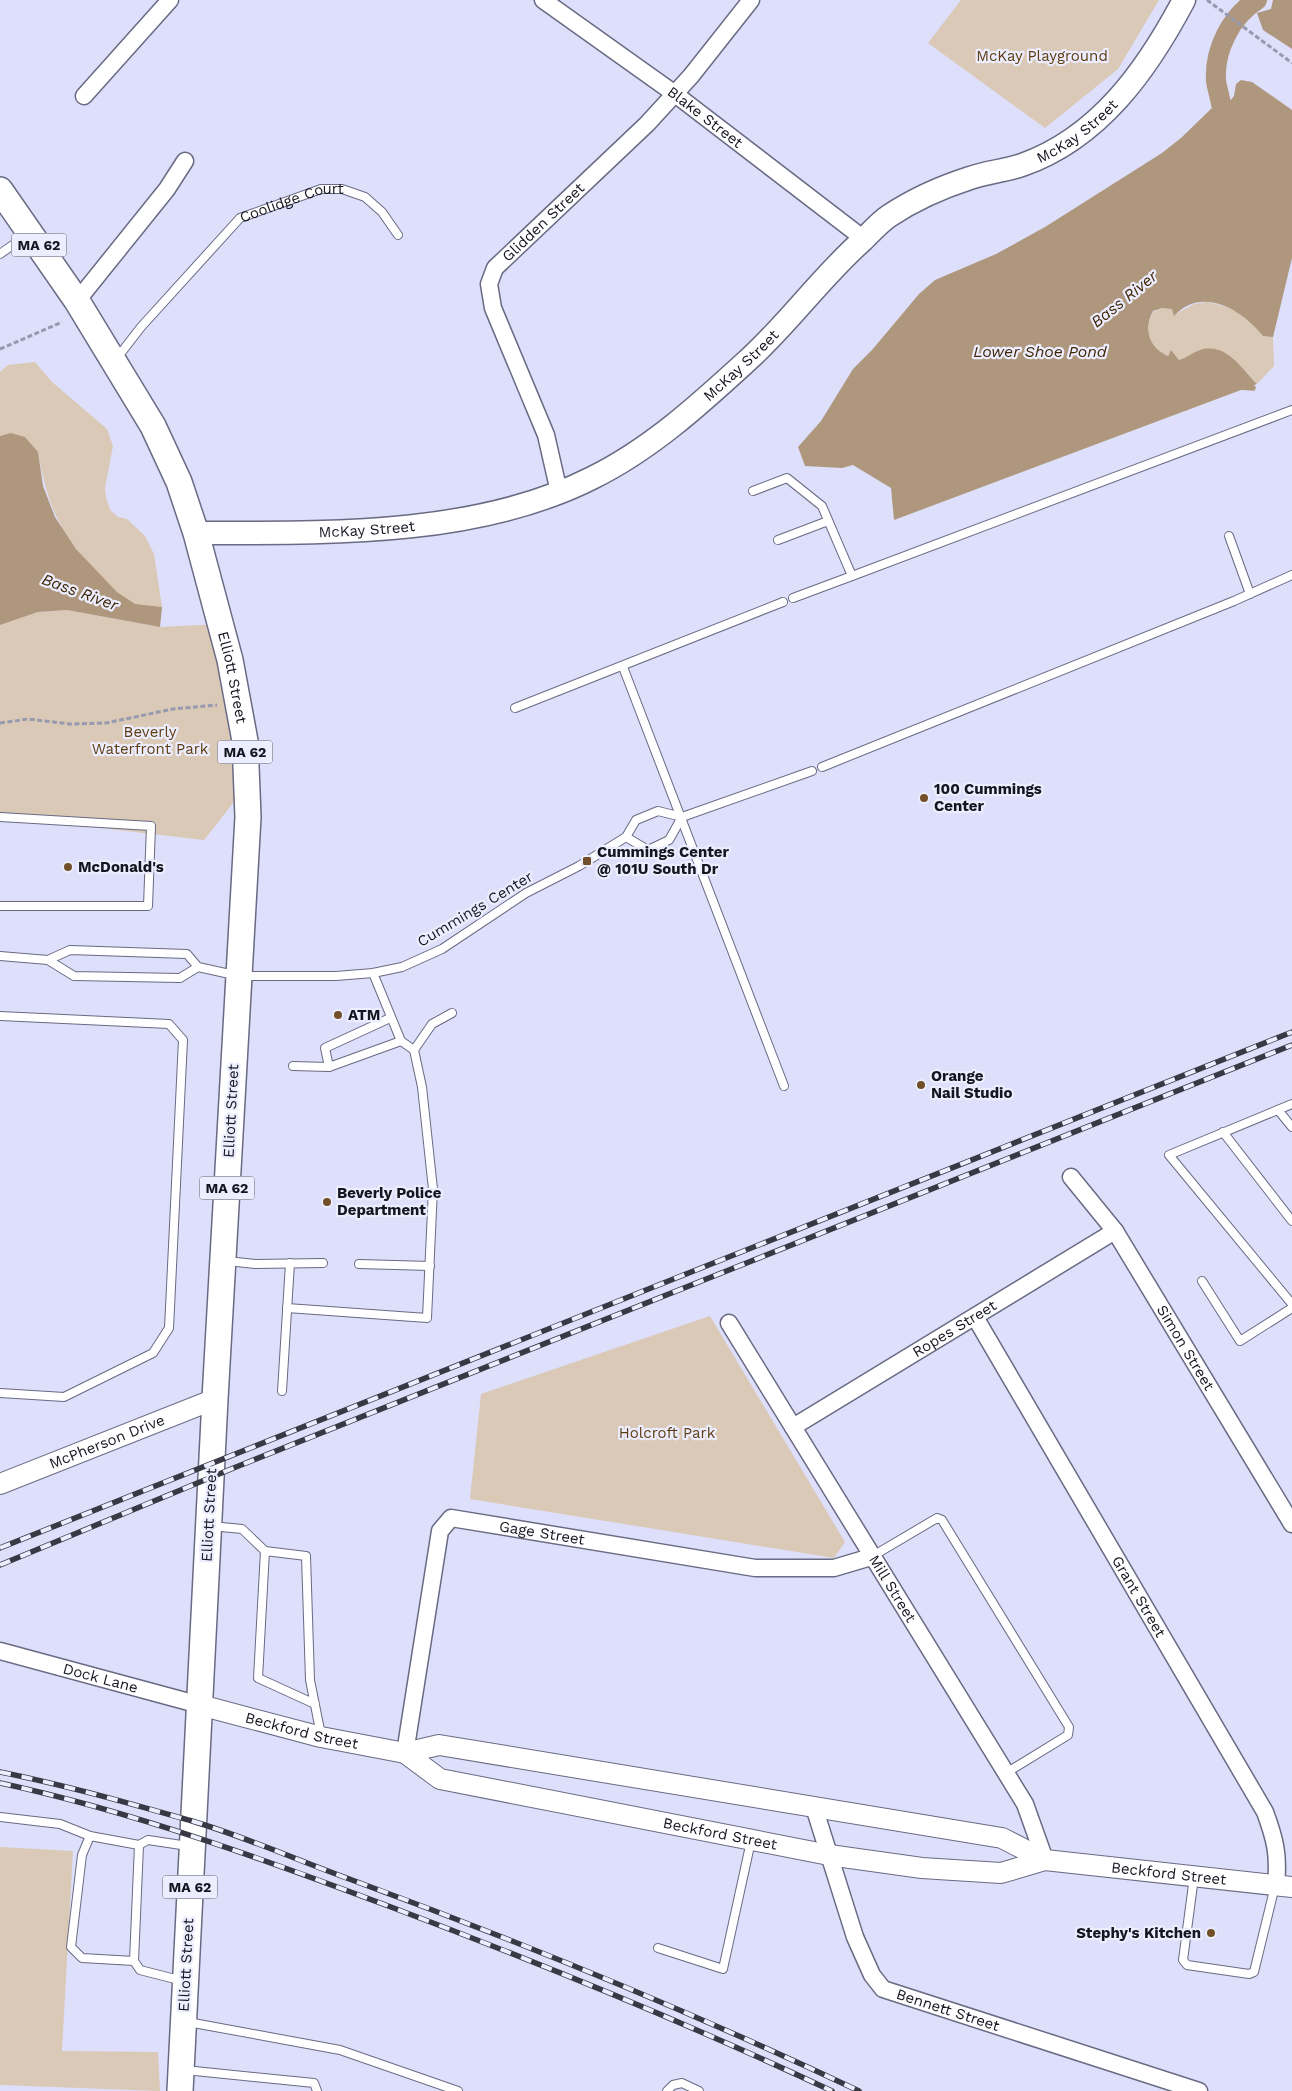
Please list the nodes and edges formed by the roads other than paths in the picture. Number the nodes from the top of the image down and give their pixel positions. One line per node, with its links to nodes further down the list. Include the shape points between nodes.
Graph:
1 (170, 0): 6 (street)
2 (543, 0): 5 (street, Blake Street)
3 (751, 0): 5 (street, Glidden Street)
4 (1184, 0): 11 (main road, McKay Street, via 1165,36 1144,65 1091,127 1061,148 1020,166 971,177 929,194 888,217)
5 (675, 94): 11 (street, Blake Street); 17 (street, Glidden Street, via 568,201 510,252 495,268 490,284 493,308 546,435)
6 (84, 96)
7 (185, 161): 13 (street, via 167,189)
8 (0, 190): 9 (main road, Elliott Street / MA 62)
9 (30, 232): 12 (lane); 13 (main road, Elliott Street / MA 62)
10 (398, 235): 14 (lane, Coolidge Court, via 382,212 365,197 342,189 321,189 240,218 141,327)
11 (864, 239): 17 (main road, McKay Street, via 752,356 697,407 639,451 592,478)
12 (0, 254)
13 (77, 301): 14 (main road, Elliott Street / MA 62)
14 (114, 362): 19 (main road, Elliott Street / MA 62, via 156,434 179,482)
15 (1292, 410): 23 (lane)
16 (753, 491): 18 (lane, via 787,478 822,506)
17 (559, 492): 19 (main road, McKay Street, via 484,517 310,533)
18 (828, 521): 21 (lane); 23 (lane)
19 (196, 533): 39 (main road, Elliott Street / MA 62, via 222,624 239,703 248,792)
20 (1228, 536): 24 (lane)
21 (778, 540)
22 (1292, 575): 24 (lane)
23 (852, 576): 25 (lane)
24 (1250, 594): 29 (lane)
25 (794, 598)
26 (783, 602): 27 (lane)
27 (623, 667): 28 (lane); 32 (lane)
28 (515, 708)
29 (822, 767)
30 (812, 771): 32 (lane)
31 (0, 817): 34 (lane, via 150,826 148,906)
32 (682, 817): 33 (lane, via 658,811 636,820); 33 (lane, via 669,840 648,850); 47 (lane)
33 (626, 837): 38 (lane, Cummings Center, via 526,893 442,949 402,967)
34 (0, 906)
35 (0, 956): 36 (lane)
36 (48, 960): 37 (lane, via 74,976 180,978); 37 (lane, via 70,950 187,954)
37 (198, 967): 39 (lane, Cummings Center)
38 (373, 973): 39 (lane, Cummings Center); 42 (lane)
39 (239, 976): 55 (main road, Elliott Street / MA 62)
40 (452, 1013): 44 (lane, via 432,1024)
41 (0, 1016): 67 (lane, via 169,1024 183,1040 169,1328 153,1353 64,1397)
42 (390, 1018): 43 (lane); 46 (lane, via 324,1048)
43 (401, 1041): 44 (lane); 46 (lane)
44 (414, 1050): 59 (lane, via 422,1087 433,1189)
45 (293, 1066): 46 (lane)
46 (329, 1067)
47 (784, 1086)
48 (1292, 1104): 49 (lane)
49 (1278, 1110): 50 (lane); 51 (lane)
50 (1292, 1127)
51 (1223, 1132): 53 (lane); 61 (lane, via 1169,1154)
52 (1071, 1177): 54 (street, Simon Street)
53 (1292, 1221)
54 (1115, 1231): 64 (street, Ropes Street); 71 (street, Simon Street)
55 (223, 1260): 56 (lane, via 255,1264); 68 (main road, Elliott Street / MA 62)
56 (290, 1263): 57 (lane); 62 (lane)
57 (323, 1263)
58 (359, 1264): 59 (lane)
59 (430, 1266): 62 (lane, via 427,1318)
60 (1202, 1281): 63 (lane, via 1240,1341)
61 (1292, 1304)
62 (287, 1308): 66 (lane)
63 (1292, 1308)
64 (975, 1317): 69 (street, Ropes Street); 90 (street, Grant Street, via 1265,1812 1275,1840)
65 (729, 1323): 69 (street, Mill Street)
66 (282, 1390)
67 (0, 1393)
68 (215, 1399): 70 (street, McPherson Drive); 72 (main road, Elliott Street / MA 62)
69 (793, 1427): 74 (street, Mill Street)
70 (0, 1484)
71 (1292, 1524)
72 (208, 1526): 73 (lane, via 242,1529); 77 (main road, Elliott Street / MA 62)
73 (265, 1551): 76 (lane, via 258,1678); 76 (lane, via 306,1556 310,1680)
74 (871, 1557): 79 (street, Gage Street, via 834,1568 755,1568 451,1518 440,1530); 80 (street, Mill Street); 80 (lane, via 937,1518 942,1520 1069,1727 1068,1735)
75 (0, 1651): 77 (street, Dock Lane)
76 (314, 1704): 78 (lane)
77 (200, 1705): 78 (street, Beckford Street); 86 (main road, Elliott Street / MA 62)
78 (321, 1737): 79 (street, Beckford Street)
79 (404, 1753): 81 (street, Beckford Street, via 439,1745); 84 (street, Beckford Street, via 440,1779)
80 (1006, 1773): 88 (street, Mill Street, via 1025,1804)
81 (814, 1807): 87 (street, Bennett Street); 88 (street, Beckford Street, via 1002,1838)
82 (0, 1817): 83 (lane, via 60,1824)
83 (90, 1836): 85 (lane); 92 (lane, via 82,1855 71,1947 82,1958)
84 (752, 1840): 87 (street, Beckford Street); 91 (lane, via 723,1969)
85 (139, 1845): 86 (lane, via 148,1840); 92 (lane)
86 (192, 1847): 93 (main road, Elliott Street / MA 62)
87 (829, 1855): 88 (street, Beckford Street, via 922,1868 1001,1873); 100 (street, Bennett Street, via 861,1951 872,1975 883,1988)
88 (1045, 1860): 89 (street, Beckford Street)
89 (1194, 1876): 90 (street, Beckford Street); 90 (lane, via 1183,1960 1187,1965 1249,1974 1254,1972)
90 (1284, 1886)
91 (658, 1948)
92 (134, 1961): 93 (lane, via 140,1970)
93 (185, 1981): 94 (main road, Elliott Street / MA 62)
94 (183, 2021): 95 (main road, Elliott Street / MA 62); 97 (lane, via 340,2050)
95 (180, 2080): 96 (lane, via 314,2083)
96 (317, 2091)
97 (458, 2091)
98 (667, 2091): 99 (lane, via 682,2082)
99 (699, 2091)
100 (1199, 2091)

